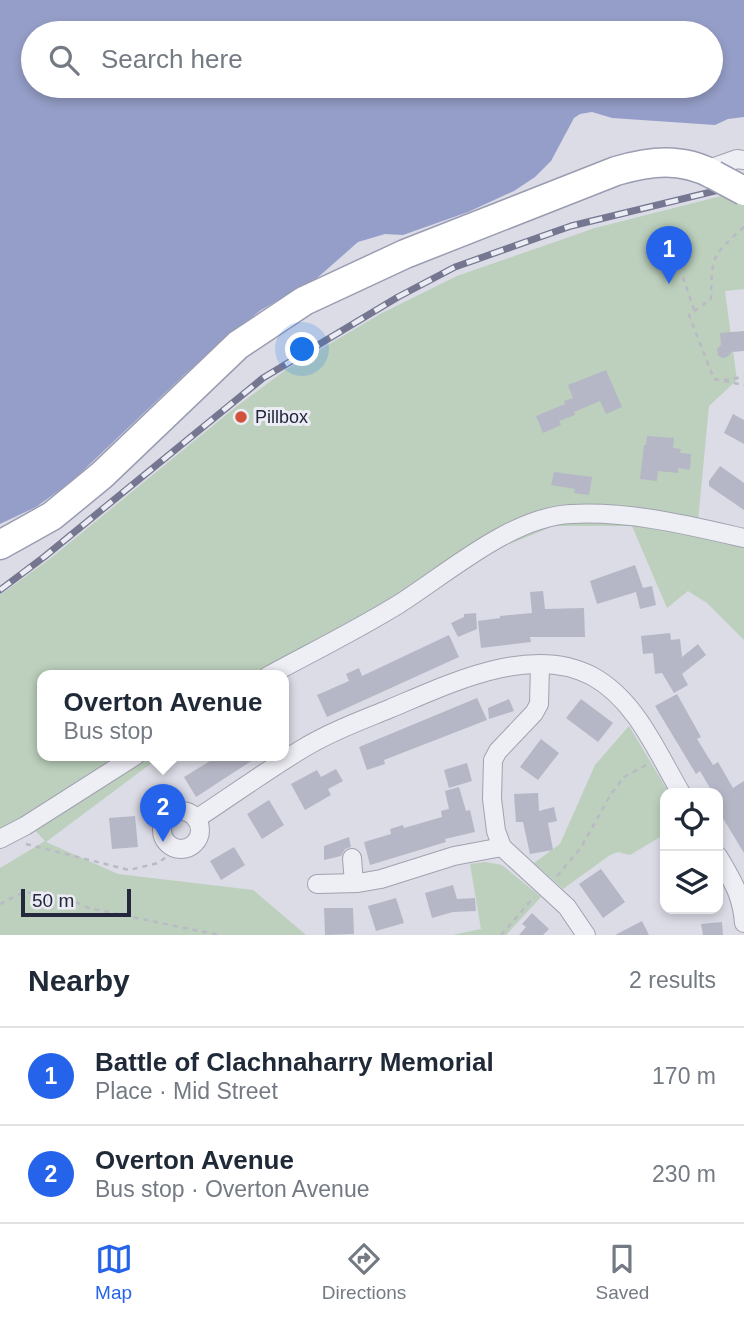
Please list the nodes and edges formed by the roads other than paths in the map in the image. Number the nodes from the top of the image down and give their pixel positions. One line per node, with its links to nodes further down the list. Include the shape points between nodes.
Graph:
1 (744, 160): 2 (street)
2 (710, 173): 3 (main road, bridge); 5 (main road, via 662,161 616,171 405,254 304,301 238,345 102,475 52,516)
3 (744, 191)
4 (744, 538): 7 (street, via 660,519 569,514 531,524 490,543 397,605)
5 (0, 545)
6 (540, 665): 8 (street, via 460,679 330,734); 11 (street, via 577,669 612,690 629,708); 14 (street, via 540,704 493,760 492,799)
7 (279, 670)
8 (289, 758)
9 (127, 761): 13 (street)
10 (284, 761): 12 (street)
11 (678, 788)
12 (196, 819): 12 (street, via 180,811 164,820 162,832 167,843 178,848 190,846 198,837)
13 (3, 838)
14 (502, 847): 17 (street); 20 (street, via 567,907)
15 (352, 858): 17 (street)
16 (723, 864): 19 (street, via 738,889)
17 (354, 883): 18 (street)
18 (317, 884)
19 (744, 923)
20 (586, 935)

